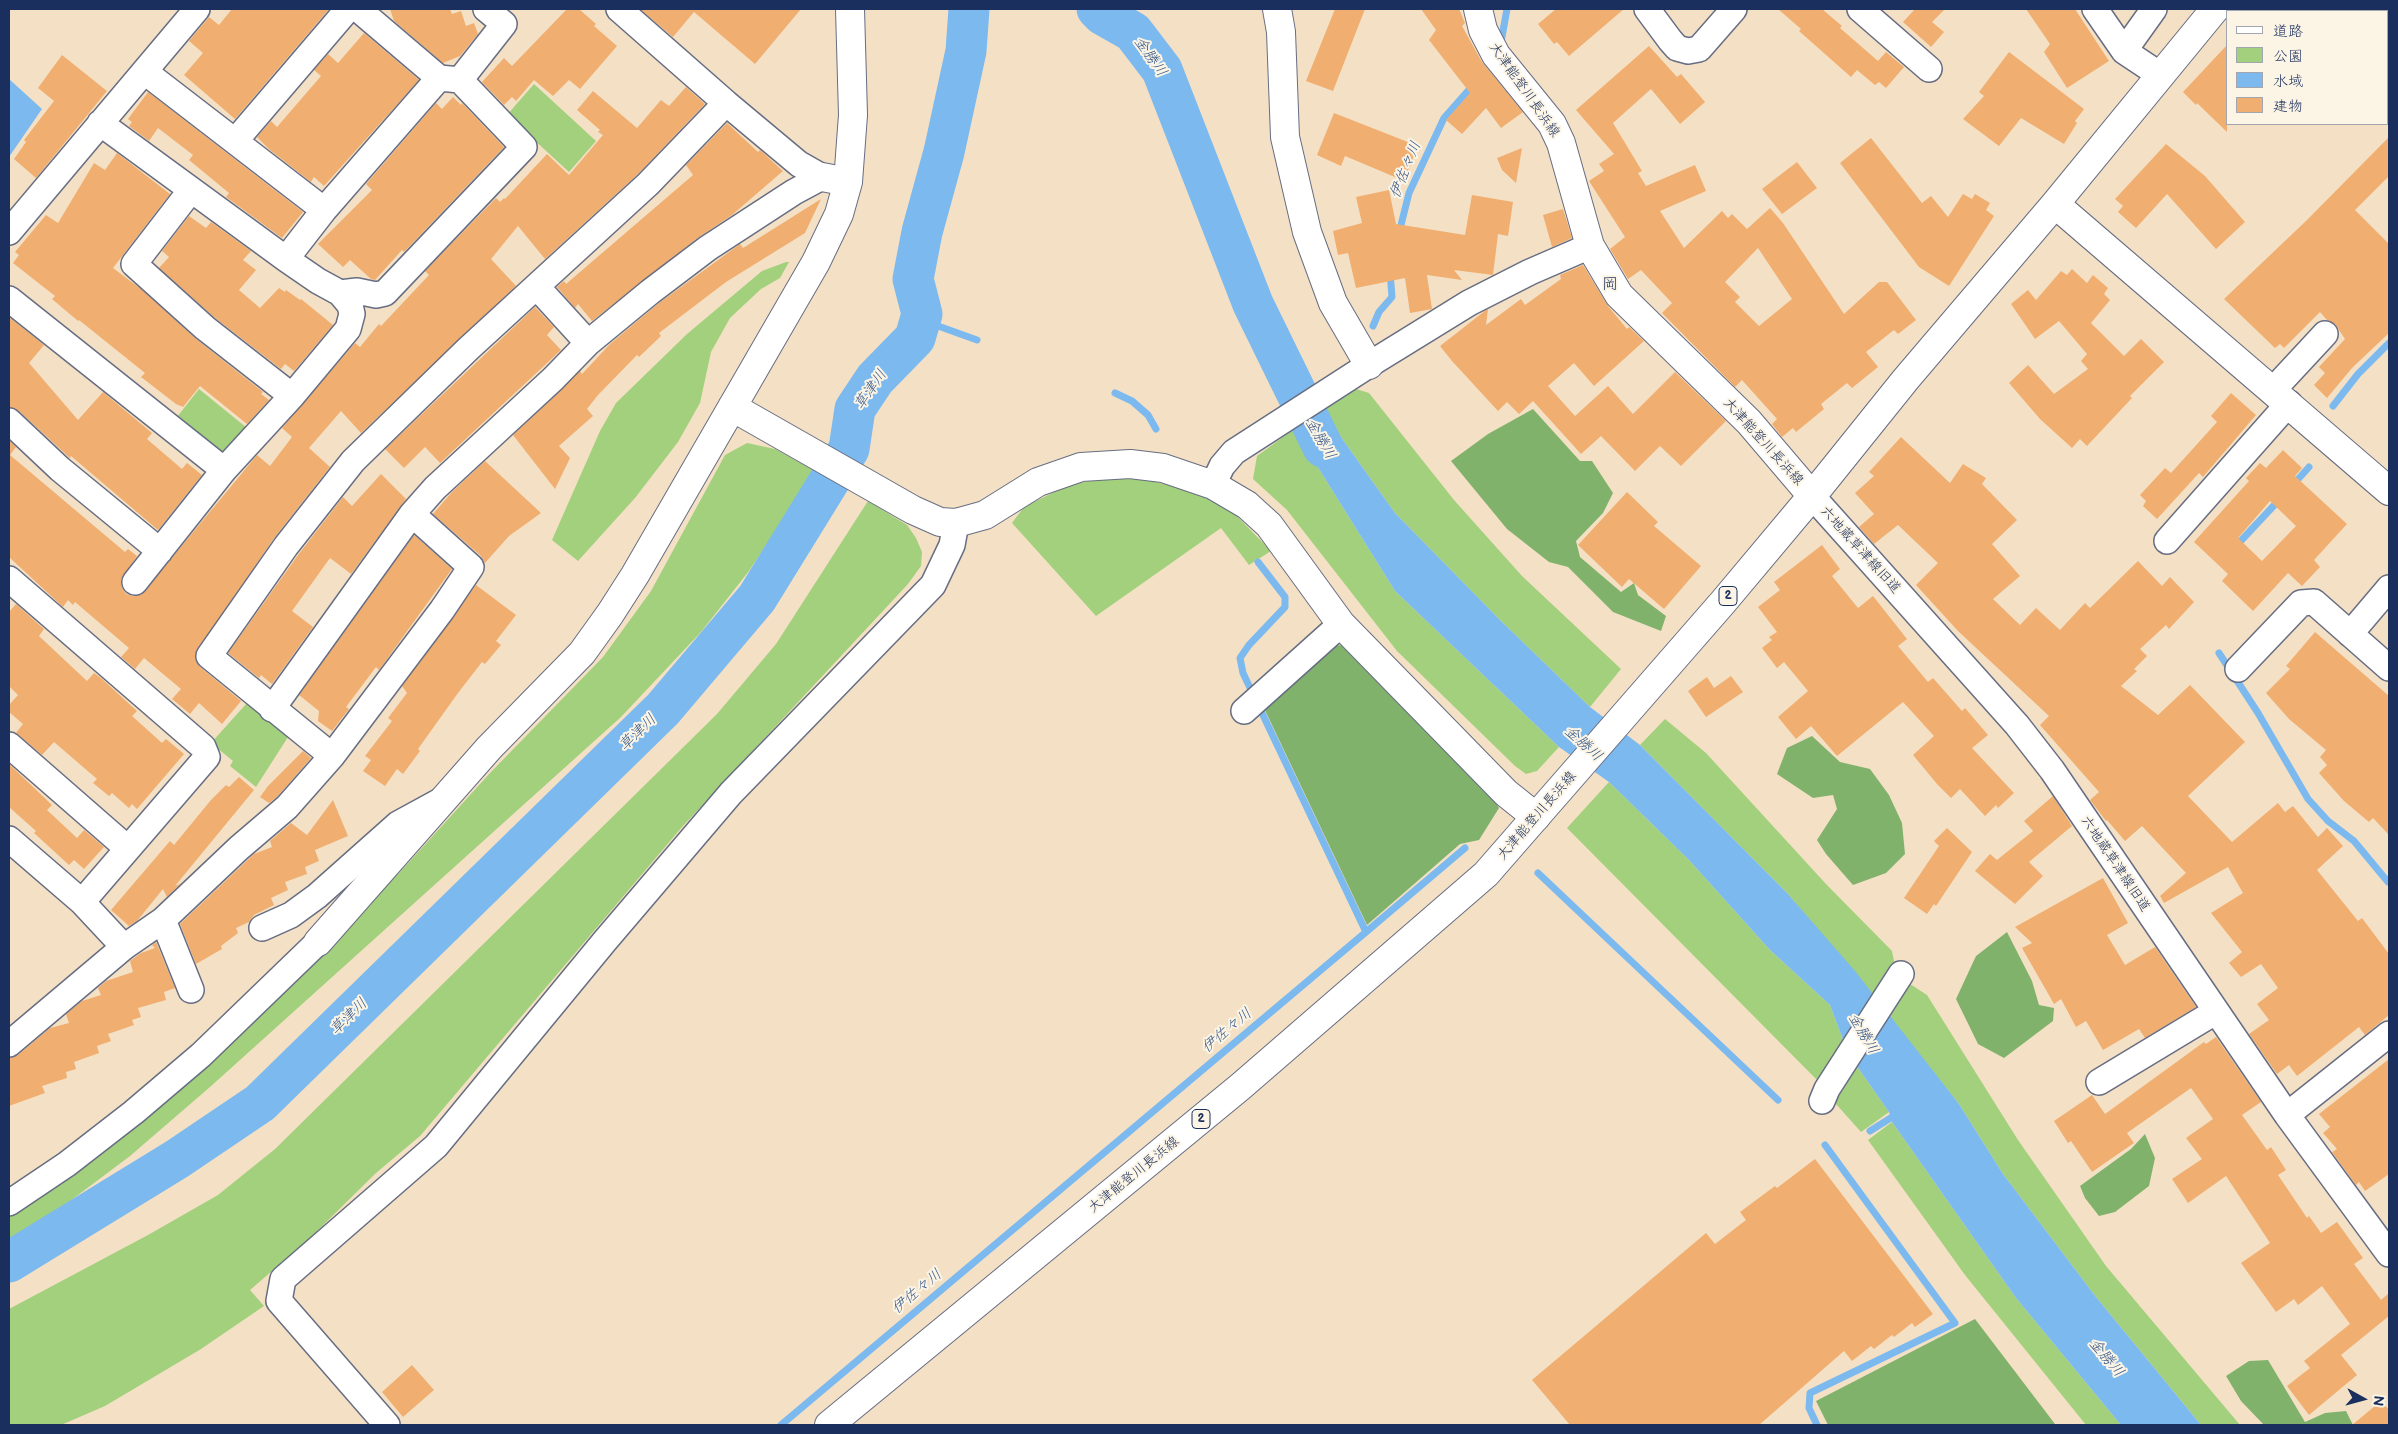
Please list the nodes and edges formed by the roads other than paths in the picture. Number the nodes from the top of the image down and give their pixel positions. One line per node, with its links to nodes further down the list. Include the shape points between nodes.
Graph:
1 (197, 9): 17 (street)
2 (348, 9): 22 (street)
3 (358, 9): 19 (street)
4 (486, 9): 19 (street, via 504,24)
5 (619, 9): 20 (street)
6 (850, 9): 23 (street, via 853,115)
7 (1277, 9): 35 (street, via 1281,32 1285,137 1307,232 1333,303)
8 (1478, 9): 28 (street, 大津能登川長浜線, via 1483,30 1496,55 1552,124 1561,143)
9 (1647, 9): 10 (street, via 1677,48 1688,51 1699,49)
10 (1734, 9)
11 (2095, 9): 15 (street)
12 (2154, 9): 15 (street)
13 (2215, 9): 18 (street)
14 (1865, 10): 16 (street)
15 (2124, 51): 18 (street)
16 (1928, 69)
17 (145, 72): 21 (street); 22 (street)
18 (2160, 74): 25 (street)
19 (450, 79): 26 (street); 31 (street, via 524,146 385,293)
20 (726, 103): 23 (street, via 799,164); 30 (street, via 648,184)
21 (100, 123): 24 (street); 27 (street)
22 (236, 140): 26 (street)
23 (835, 179): 34 (street, via 794,192 708,248); 38 (street, via 839,214 816,262)
24 (192, 190): 29 (street); 36 (street, via 134,264 206,328)
25 (2056, 204): 37 (street); 43 (street, via 1906,379)
26 (324, 210): 29 (street)
27 (9, 232)
28 (1590, 246): 35 (street, via 1469,302); 43 (street, 大津能登川長浜線, via 1619,294 1749,422)
29 (286, 259): 31 (street)
30 (537, 287): 34 (street); 55 (street, via 353,461 286,546 209,656)
31 (340, 293): 36 (street, via 352,314 348,329)
32 (9, 299): 40 (street)
33 (2325, 334): 37 (street)
34 (588, 343): 44 (street, via 435,488)
35 (1364, 369): 42 (street, via 1234,452 1222,466)
36 (292, 396): 40 (street)
37 (2281, 397): 41 (street); 46 (street)
38 (732, 407): 45 (street, via 912,510 940,522); 59 (street, via 636,575 582,653)
39 (9, 421): 47 (street, via 60,469)
40 (224, 470): 47 (street)
41 (2386, 480)
42 (1213, 485): 45 (street, via 1163,468 1130,464 1081,467 1038,482 985,515); 51 (street, via 1247,505 1269,525)
43 (1812, 496): 60 (street, 大津能登川長浜線 / 2); 70 (street, 六地蔵草津線旧道, via 2052,770)
44 (412, 514): 55 (street); 58 (street, via 471,566 442,610)
45 (956, 523): 78 (street, via 952,545 934,585 731,794 436,1146 283,1279 279,1301)
46 (2167, 541)
47 (160, 551): 49 (street)
48 (9, 579): 62 (street, via 203,748 207,757)
49 (134, 582)
50 (2389, 588): 52 (street)
51 (1341, 624): 56 (street); 60 (street, via 1506,793)
52 (2350, 634): 53 (street); 54 (street, via 2314,602 2301,604)
53 (2389, 668)
54 (2238, 670)
55 (272, 709): 58 (street)
56 (1244, 711)
57 (9, 745): 62 (street)
58 (332, 756): 64 (street, via 287,808 238,848)
59 (443, 799): 65 (street, via 398,824 291,915); 66 (street)
60 (1536, 817): 79 (street, 大津能登川長浜線 / 2, via 1486,874 1292,1042)
61 (9, 839): 63 (street)
62 (127, 848): 63 (street)
63 (82, 902): 67 (street)
64 (163, 920): 67 (street); 69 (street)
65 (262, 928)
66 (318, 942): 76 (street, via 208,1049 142,1106 67,1164)
67 (124, 947): 72 (street)
68 (1901, 974): 74 (street)
69 (191, 990)
70 (2215, 1012): 73 (street); 75 (street, 六地蔵草津線旧道)
71 (2389, 1034): 75 (street)
72 (9, 1044)
73 (2099, 1082)
74 (1824, 1095)
75 (2287, 1115): 77 (street, 六地蔵草津線旧道)
76 (9, 1203)
77 (2389, 1254)
78 (387, 1425)
79 (829, 1425)

